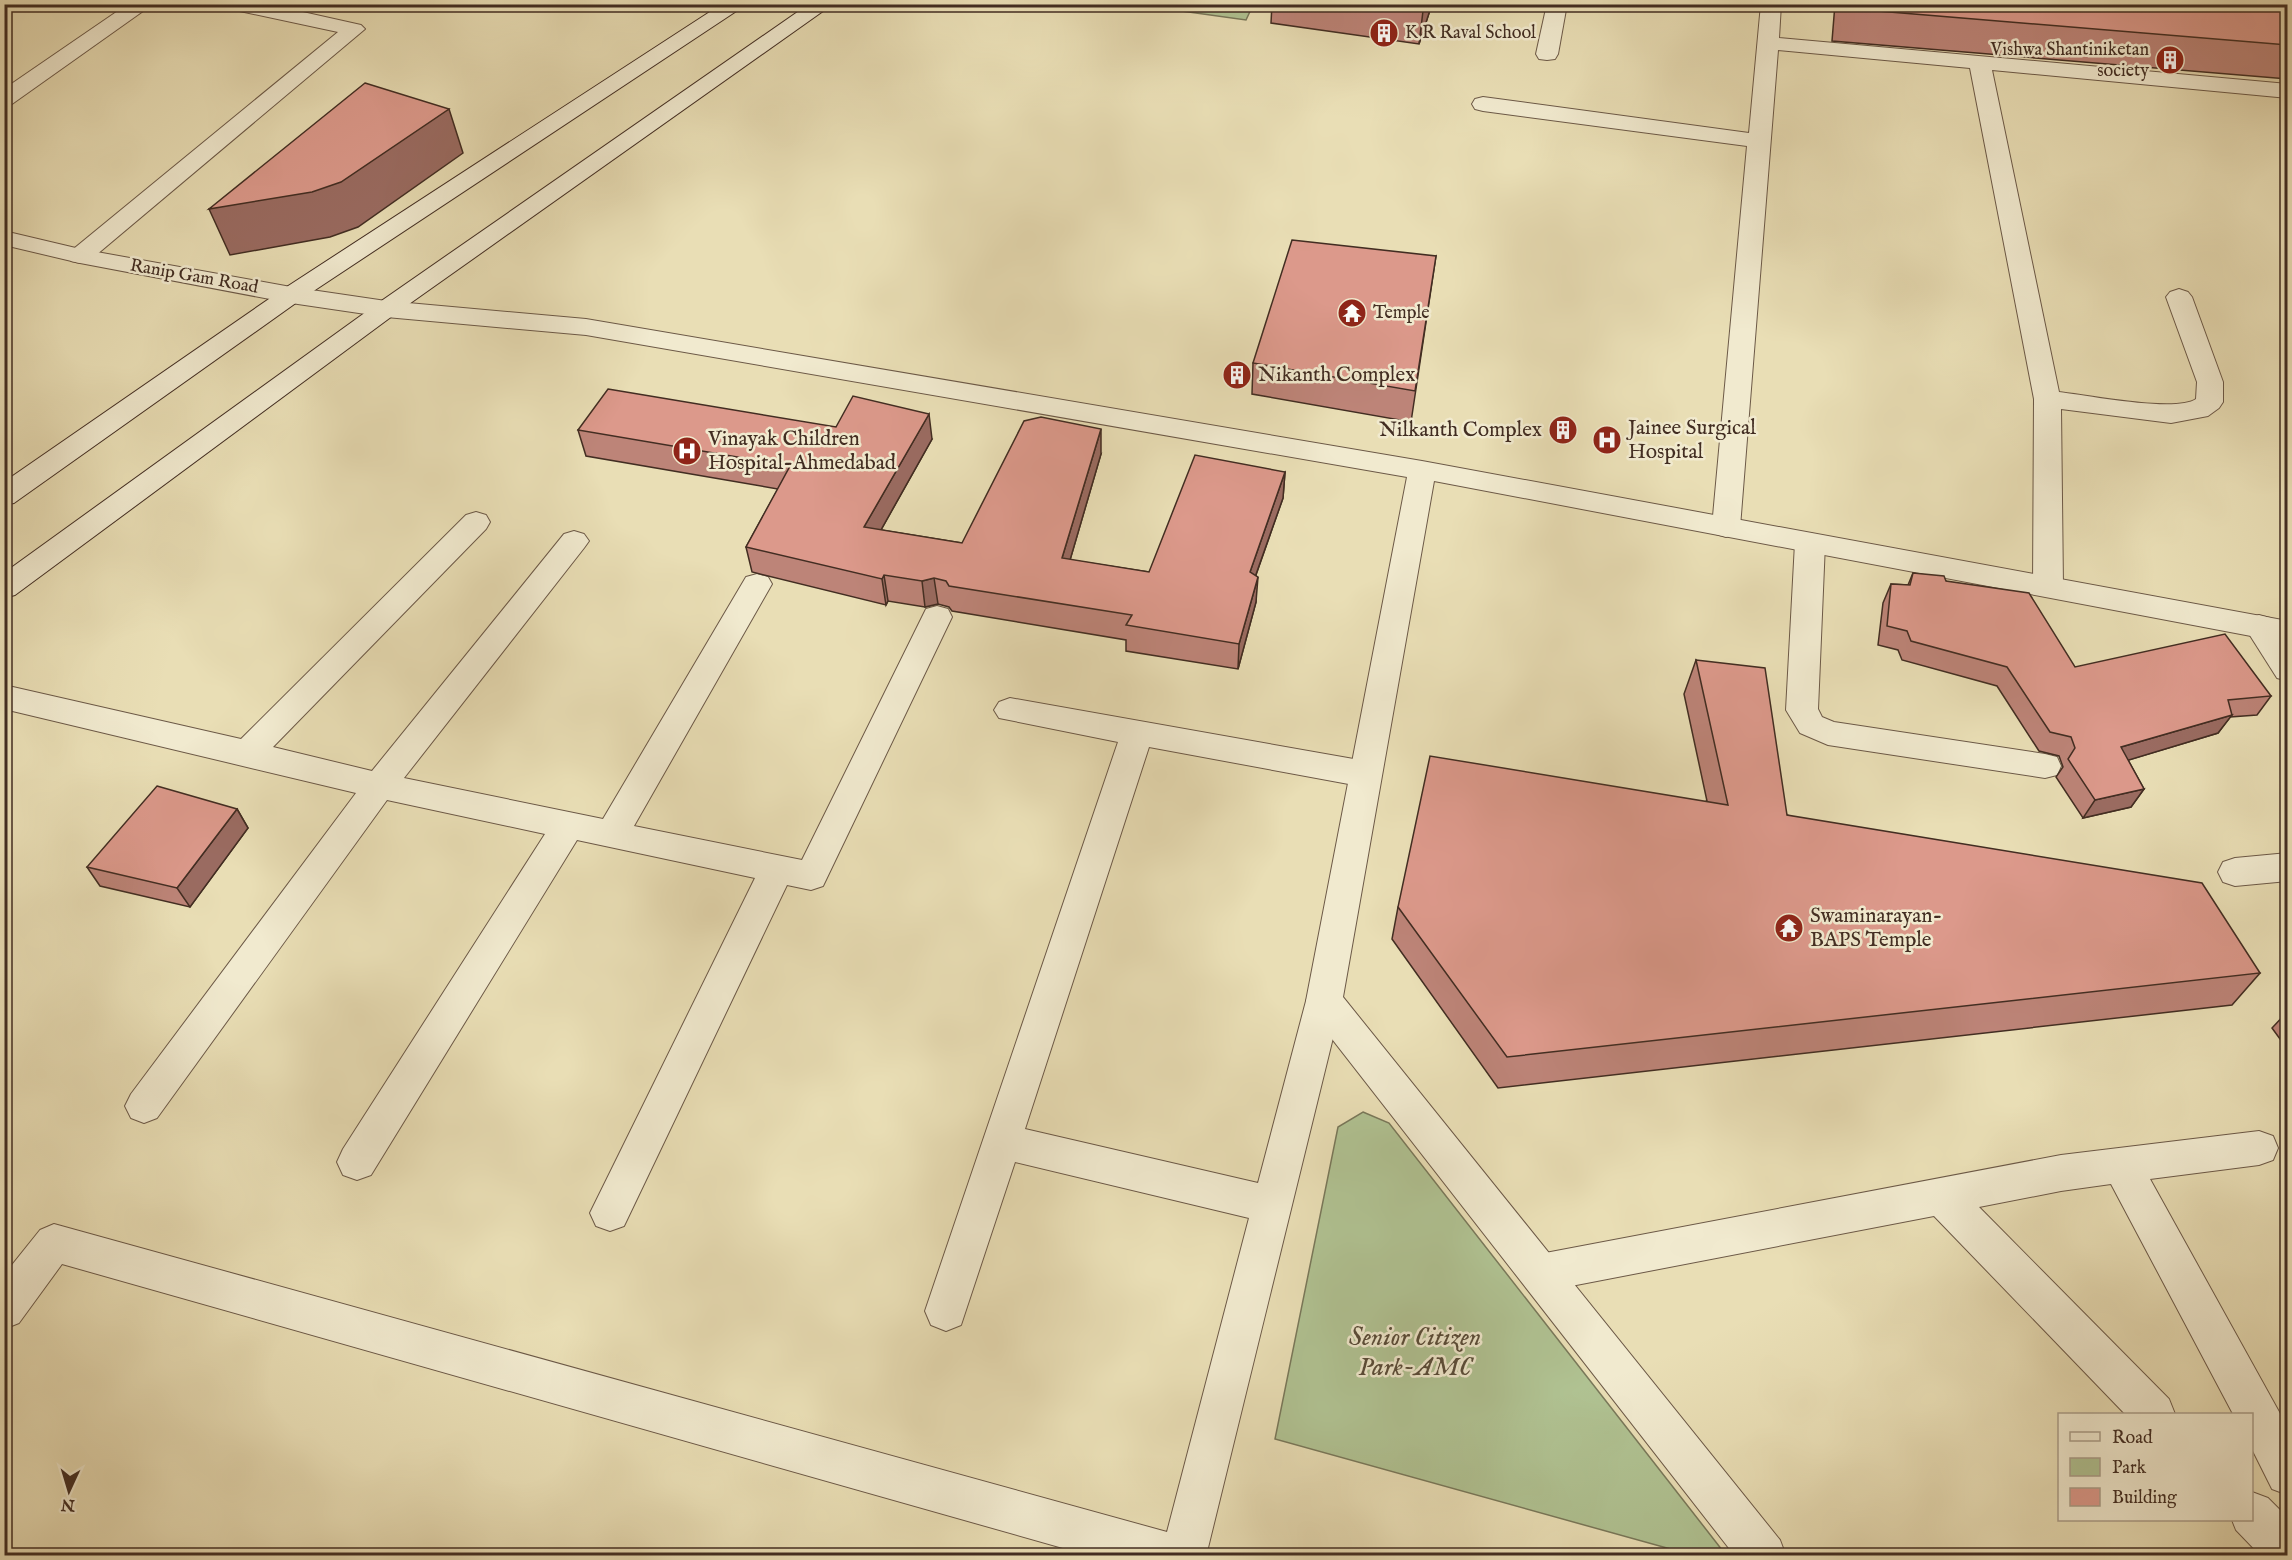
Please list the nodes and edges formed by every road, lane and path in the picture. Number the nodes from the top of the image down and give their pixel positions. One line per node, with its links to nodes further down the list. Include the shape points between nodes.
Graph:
1 (143, 4): 11 (street)
2 (234, 4): 15 (street, via 354,28)
3 (736, 4): 16 (street)
4 (823, 4): 18 (street)
5 (1557, 4): 8 (street)
6 (1771, 4): 7 (street)
7 (1768, 43): 9 (street); 13 (street)
8 (1546, 54)
9 (1979, 62): 10 (street); 19 (street)
10 (2288, 91)
11 (4, 99)
12 (1483, 104): 13 (street)
13 (1760, 141): 23 (street)
14 (4, 238): 15 (street, Ranip Gam Road)
15 (80, 256): 16 (street, Ranip Gam Road)
16 (291, 295): 18 (street, Ranip Gam Road); 21 (street)
17 (2179, 297): 19 (street, via 2210,382 2209,402 2199,410 2171,414)
18 (386, 309): 20 (street, Ranip Gam Road, via 586,327); 28 (street)
19 (2047, 399): 27 (street)
20 (1422, 470): 23 (street, Ranip Gam Road); 37 (street)
21 (4, 496)
22 (476, 522): 35 (street)
23 (1726, 527): 25 (street, Ranip Gam Road)
24 (574, 541): 38 (street)
25 (1810, 543): 27 (street, Ranip Gam Road); 36 (street, via 1802,710 1811,725 1828,733)
26 (757, 584): 40 (street)
27 (2048, 587): 30 (street, Ranip Gam Road)
28 (4, 588)
29 (937, 617): 42 (street, via 811,876)
30 (2273, 629): 31 (street)
31 (2288, 670)
32 (4, 697): 35 (street)
33 (1010, 711): 34 (street)
34 (1137, 734): 37 (street); 46 (street)
35 (247, 753): 38 (street)
36 (2045, 766)
37 (1365, 774): 44 (street)
38 (379, 786): 39 (street); 45 (street)
39 (568, 826): 40 (street); 48 (street)
40 (611, 836): 42 (street)
41 (2288, 867): 43 (street)
42 (777, 869): 52 (street)
43 (2235, 872)
44 (1323, 1001): 51 (street); 53 (street)
45 (144, 1106)
46 (1002, 1142): 51 (street); 55 (street)
47 (2259, 1148): 49 (street)
48 (357, 1162)
49 (2122, 1166): 50 (street, via 2061,1173); 57 (street)
50 (1942, 1197): 53 (street); 56 (street)
51 (1272, 1205): 61 (street)
52 (610, 1213)
53 (1539, 1273): 62 (street)
54 (4, 1309): 60 (street, via 54,1243)
55 (946, 1311)
56 (2153, 1413)
57 (2288, 1473)
58 (2253, 1515): 59 (street)
59 (2288, 1551)
60 (1173, 1556)
61 (1183, 1556)
62 (1764, 1556)

